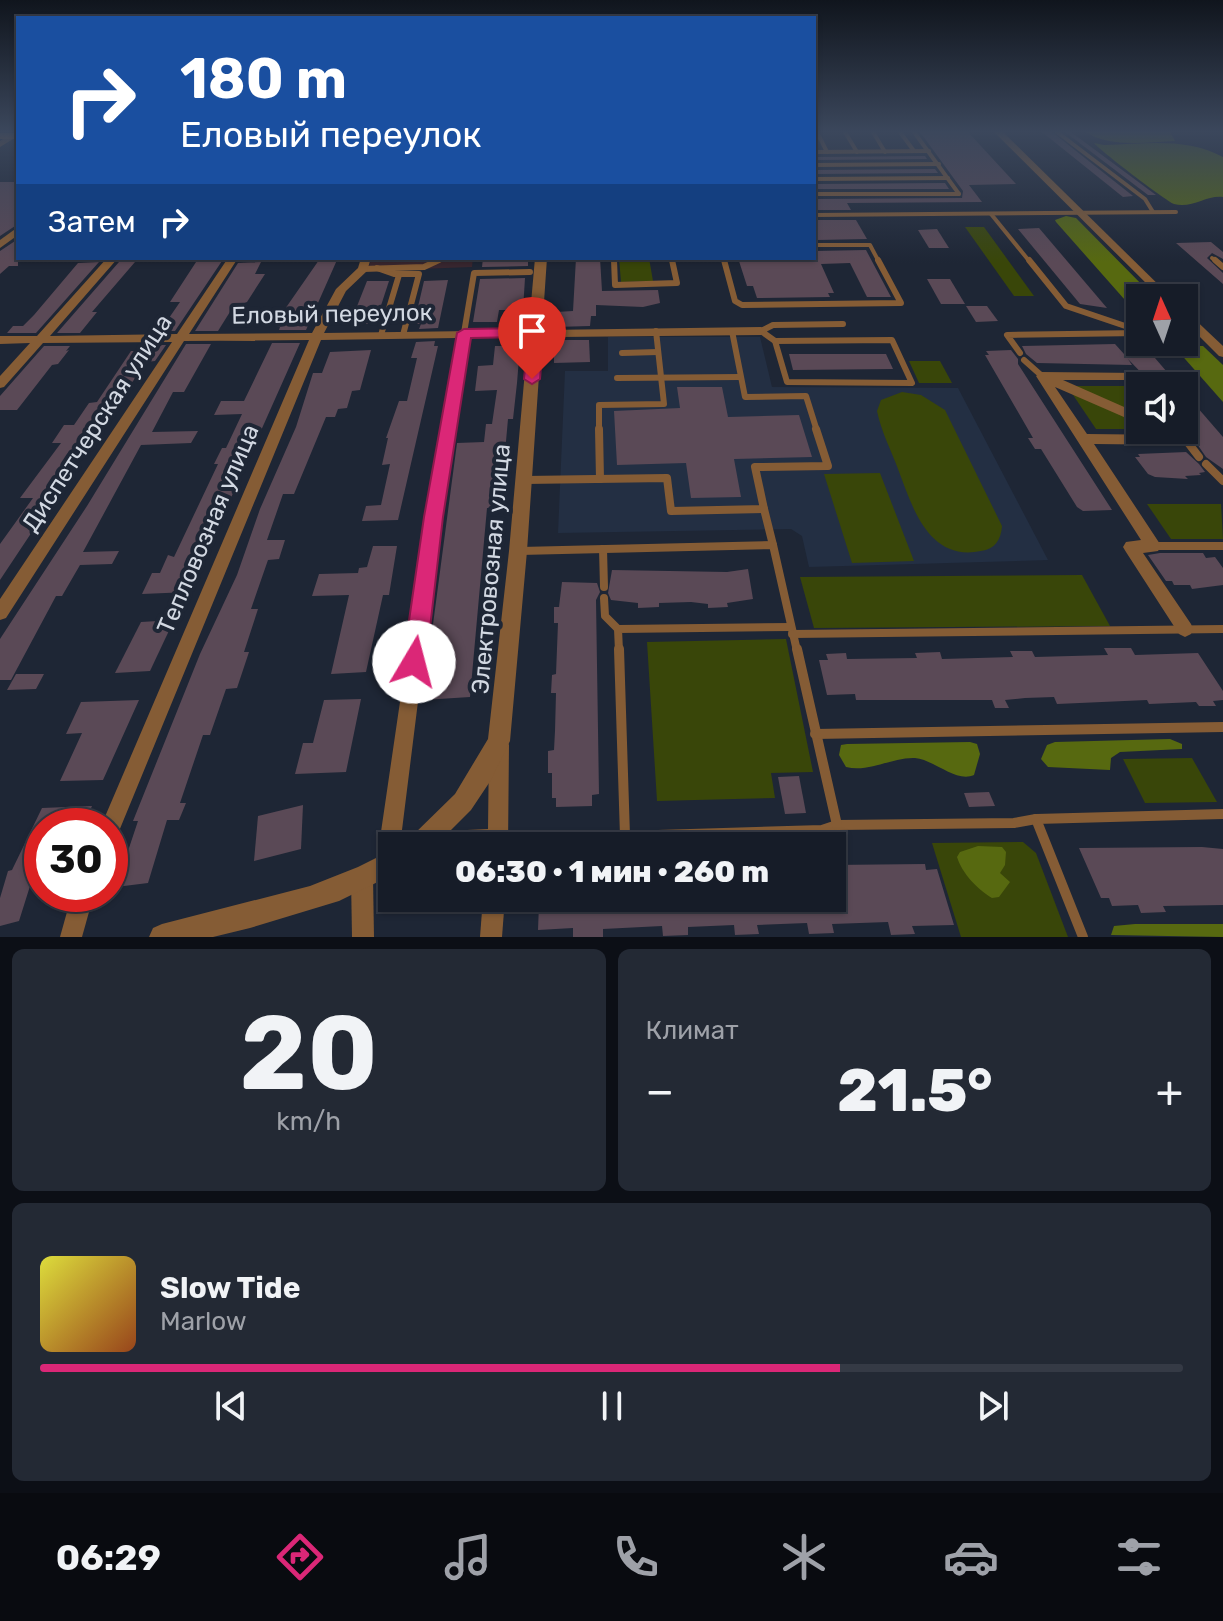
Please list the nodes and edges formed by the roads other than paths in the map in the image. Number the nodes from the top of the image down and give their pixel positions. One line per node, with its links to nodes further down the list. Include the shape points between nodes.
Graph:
1 (1042, 176): 9 (street)
2 (1114, 176): 6 (lane)
3 (948, 178): 4 (lane); 5 (lane, via 959,194)
4 (816, 179)
5 (816, 194)
6 (1153, 212): 7 (lane); 9 (lane)
7 (1176, 212)
8 (991, 214): 9 (lane); 10 (lane); 29 (lane, via 1066,306)
9 (1081, 214): 26 (street)
10 (816, 215)
11 (16, 232): 12 (street)
12 (0, 245)
13 (816, 245): 21 (lane, via 870,245 901,303 742,305 735,301)
14 (1212, 258): 23 (lane)
15 (111, 260): 44 (street)
16 (232, 260): 42 (street, Диспетчерская улица)
17 (440, 260): 22 (lane, via 424,267)
18 (541, 260): 34 (street, Электровозная улица)
19 (614, 260): 20 (lane, via 615,285 677,283)
20 (672, 260)
21 (724, 260)
22 (369, 265): 25 (lane); 41 (street, Тепловозная улица, via 341,289)
23 (1223, 267)
24 (530, 272): 37 (lane, via 474,273)
25 (399, 275): 38 (lane); 39 (lane, via 419,274)
26 (1153, 284)
27 (843, 324): 33 (lane, via 773,325)
28 (1003, 325): 40 (lane)
29 (1126, 327)
30 (1198, 329): 36 (street)
31 (656, 331): 32 (street, Еловый переулок); 34 (street, Еловый переулок); 46 (lane)
32 (732, 331): 33 (street, Еловый переулок); 52 (lane)
33 (761, 331): 45 (lane)
34 (536, 332): 37 (street, Еловый переулок); 62 (street, Электровозная улица)
35 (1126, 332): 40 (lane)
36 (1201, 332): 48 (street)
37 (464, 333): 39 (street, Еловый переулок); 84 (street)
38 (381, 335): 39 (street, Еловый переулок); 41 (street, Еловый переулок)
39 (403, 335)
40 (1010, 335): 49 (lane, via 1032,370)
41 (316, 337): 42 (street, Еловый переулок); 80 (street, Тепловозная улица)
42 (178, 339): 44 (street, Еловый переулок); 72 (street, Диспетчерская улица)
43 (0, 340): 44 (street, Еловый переулок)
44 (39, 340): 54 (street)
45 (775, 341): 45 (lane, via 787,382 912,383 892,340)
46 (658, 352): 47 (lane); 51 (lane)
47 (622, 353)
48 (1223, 353)
49 (1042, 376): 50 (street); 55 (street); 57 (street)
50 (1126, 376)
51 (661, 377): 52 (lane); 53 (lane); 61 (lane, via 664,404 599,405)
52 (740, 377): 64 (lane, via 745,397 806,396 828,466 755,467)
53 (617, 378)
54 (0, 384)
55 (1126, 413)
56 (1126, 437): 57 (street)
57 (1083, 439): 66 (street)
58 (1184, 444): 59 (lane)
59 (1199, 457)
60 (1206, 464): 63 (lane)
61 (600, 479): 62 (lane); 64 (lane, via 667,478 671,511)
62 (523, 480): 69 (street, Электровозная улица)
63 (1223, 481)
64 (764, 509): 65 (lane)
65 (773, 545): 68 (lane); 76 (lane)
66 (1153, 546): 67 (lane); 74 (street, via 1131,547)
67 (1223, 546)
68 (603, 549): 69 (lane); 70 (lane)
69 (518, 551): 79 (street, Электровозная улица)
70 (604, 587)
71 (604, 598): 73 (lane, via 605,616)
72 (0, 613)
73 (618, 629): 76 (lane); 87 (lane)
74 (1185, 629): 75 (lane); 76 (lane)
75 (1223, 629)
76 (792, 631): 78 (lane)
77 (1223, 727): 78 (lane)
78 (815, 734): 83 (lane)
79 (499, 741): 85 (street, via 463,802); 86 (street)
80 (119, 808)
81 (1223, 814): 82 (lane)
82 (1036, 819): 83 (lane); 97 (lane)
83 (837, 825): 88 (lane)
84 (393, 832)
85 (434, 832)
86 (498, 832)
87 (625, 832)
88 (756, 832)
89 (378, 870): 90 (street)
90 (362, 878): 94 (street); 95 (street)
91 (78, 912): 93 (street)
92 (493, 912): 96 (street)
93 (71, 937)
94 (162, 937)
95 (363, 937)
96 (491, 937)
97 (1083, 937)

